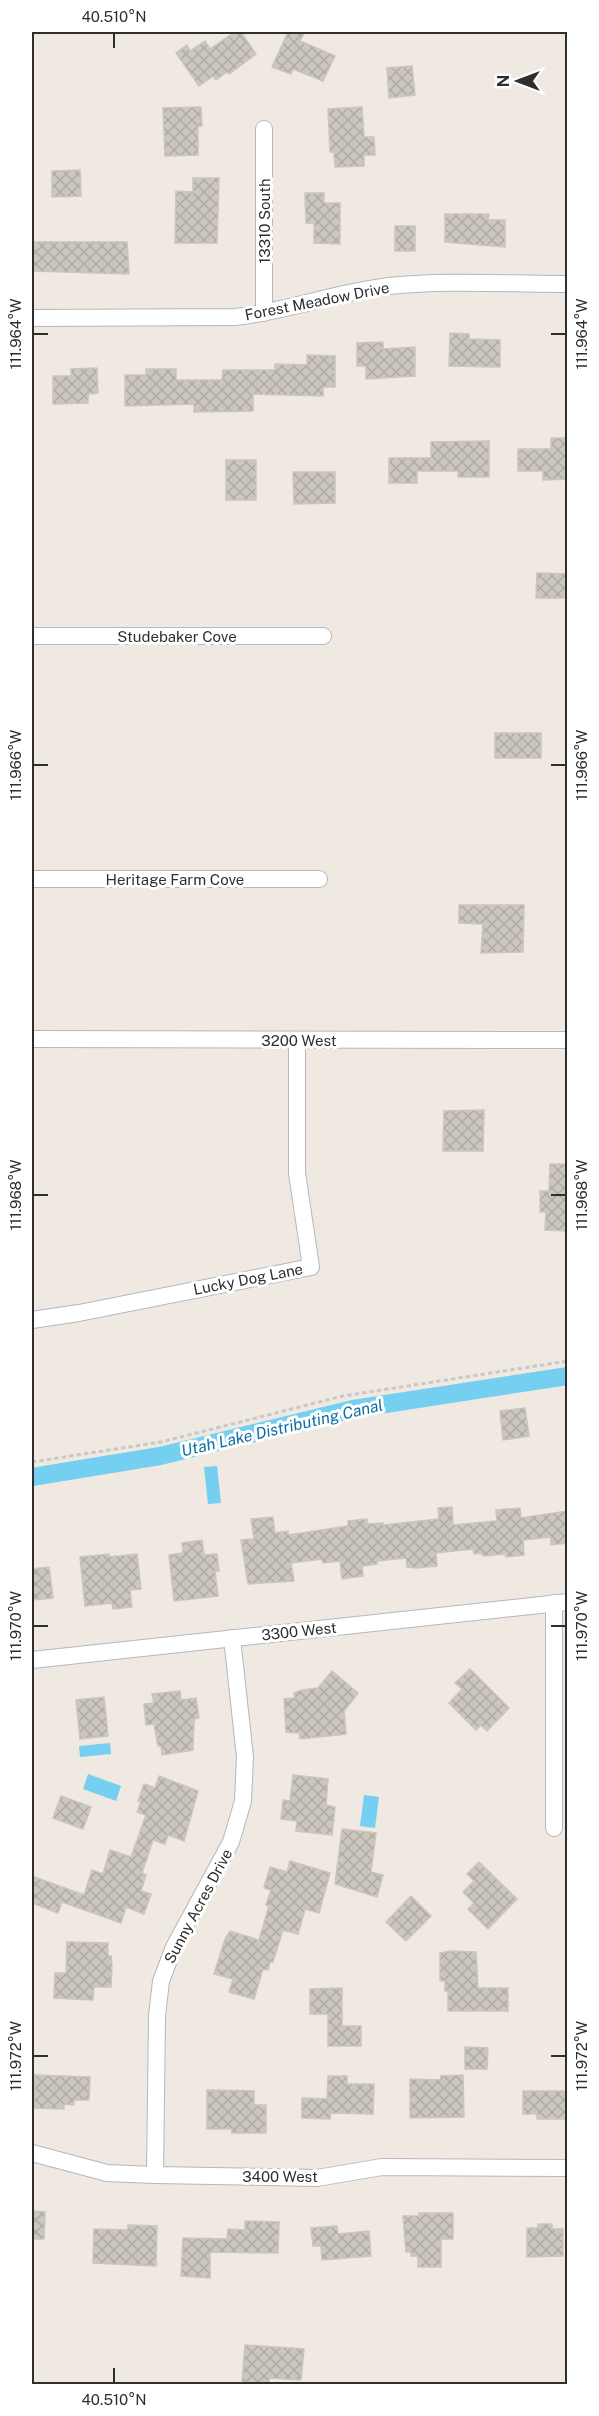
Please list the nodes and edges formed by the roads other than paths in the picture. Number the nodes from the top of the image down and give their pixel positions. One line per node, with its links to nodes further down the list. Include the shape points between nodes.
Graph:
1 (264, 129): 3 (street, 13310 South)
2 (567, 284): 3 (street, Forest Meadow Drive, via 391,286)
3 (264, 313): 4 (street, Forest Meadow Drive, via 206,318)
4 (32, 318)
5 (32, 636): 6 (street, Studebaker Cove)
6 (323, 636)
7 (32, 879): 8 (street, Heritage Farm Cove)
8 (319, 879)
9 (32, 1039): 10 (street, 3200 West)
10 (297, 1040): 11 (street, 3200 West); 12 (street, Lucky Dog Lane, via 297,1173 311,1267)
11 (567, 1040)
12 (32, 1320)
13 (561, 1602): 14 (street, 3300 West); 16 (street)
14 (232, 1638): 15 (street, 3300 West); 19 (street, Sunny Acres Drive, via 245,1757 243,1801 231,1842 160,1981)
15 (32, 1660)
16 (554, 1828)
17 (32, 2153): 19 (street, 3400 West, via 107,2173)
18 (567, 2168): 19 (street, 3400 West, via 382,2167 317,2178)
19 (155, 2175)

